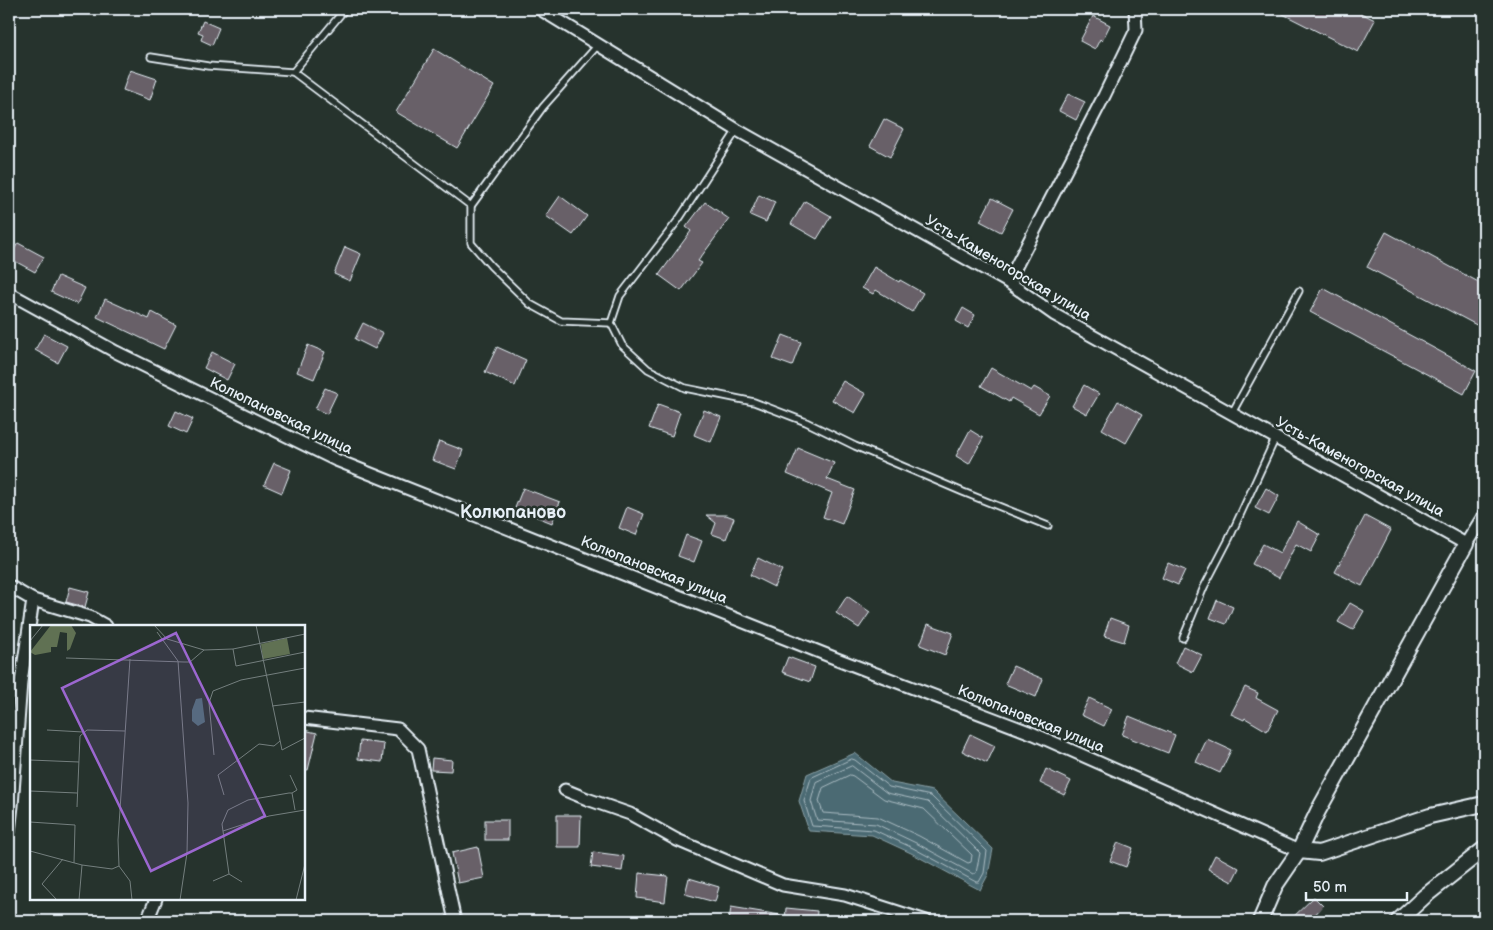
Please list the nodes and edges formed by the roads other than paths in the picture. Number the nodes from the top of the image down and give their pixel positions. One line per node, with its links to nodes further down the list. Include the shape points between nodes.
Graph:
1 (345, 9): 6 (lane)
2 (540, 9): 4 (street, Усть-Каменогорская улица)
3 (1134, 9): 9 (street, via 1136,30)
4 (598, 45): 7 (street, Усть-Каменогорская улица); 8 (lane, via 543,106)
5 (151, 57): 6 (lane, via 208,66)
6 (293, 72): 8 (lane)
7 (737, 130): 9 (street, Усть-Каменогорская улица); 12 (lane, via 679,219 620,296)
8 (471, 206): 12 (lane, via 471,243 530,304 561,321)
9 (1008, 282): 13 (street, Усть-Каменогорская улица, via 1055,315)
10 (1299, 291): 13 (lane)
11 (9, 293): 27 (street, Колюпановская улица, via 116,352 336,460 1034,734)
12 (611, 323): 16 (lane, via 622,345 648,369 686,388 754,402)
13 (1232, 413): 14 (street, Усть-Каменогорская улица)
14 (1276, 437): 17 (street, Усть-Каменогорская улица); 21 (lane)
15 (1484, 515): 17 (street)
16 (1048, 526)
17 (1466, 544): 27 (street)
18 (9, 586): 19 (street)
19 (33, 600): 20 (street, via 90,617); 25 (street, via 21,682)
20 (104, 625)
21 (1183, 638)
22 (305, 718): 30 (street, via 398,729 418,749)
23 (565, 790): 31 (street, via 630,814 677,840 783,885 845,895)
24 (1484, 805): 27 (street, via 1430,816 1319,853)
25 (9, 832)
26 (1484, 849): 33 (street)
27 (1299, 851): 32 (street, via 1275,886)
28 (156, 900): 29 (street)
29 (147, 921)
30 (455, 921)
31 (926, 921)
32 (1260, 921)
33 (1398, 921)

